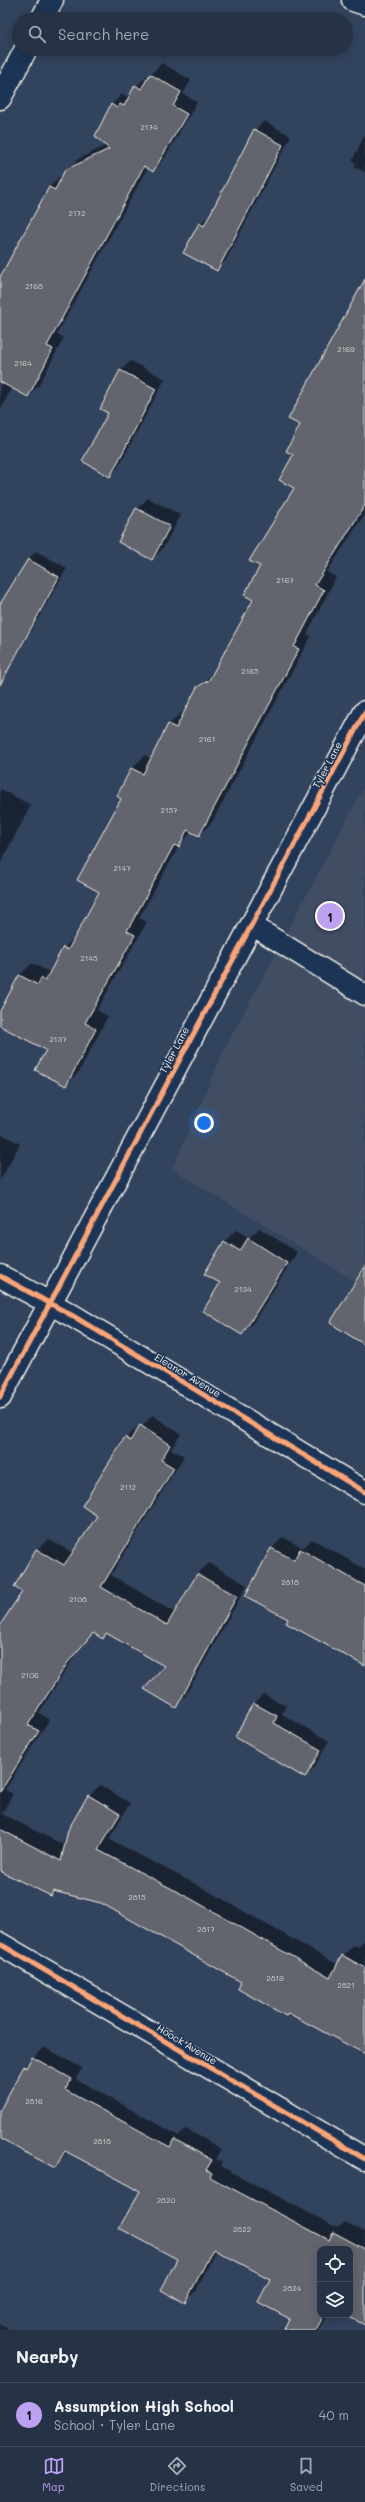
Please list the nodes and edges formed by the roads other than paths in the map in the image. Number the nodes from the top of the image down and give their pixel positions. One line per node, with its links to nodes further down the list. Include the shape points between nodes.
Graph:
1 (52, 0): 4 (street)
2 (354, 0): 3 (street)
3 (365, 4)
4 (46, 12)
5 (22, 56): 6 (street)
6 (0, 98)
7 (365, 712): 8 (street, Tyler Lane)
8 (252, 926): 9 (lane); 11 (street, Tyler Lane)
9 (365, 995)
10 (0, 1276): 11 (street, Eleanor Avenue)
11 (50, 1303): 12 (street, Tyler Lane); 13 (street, Eleanor Avenue)
12 (0, 1397)
13 (365, 1492)
14 (0, 1944): 15 (street, Hoock Avenue)
15 (365, 2159)

